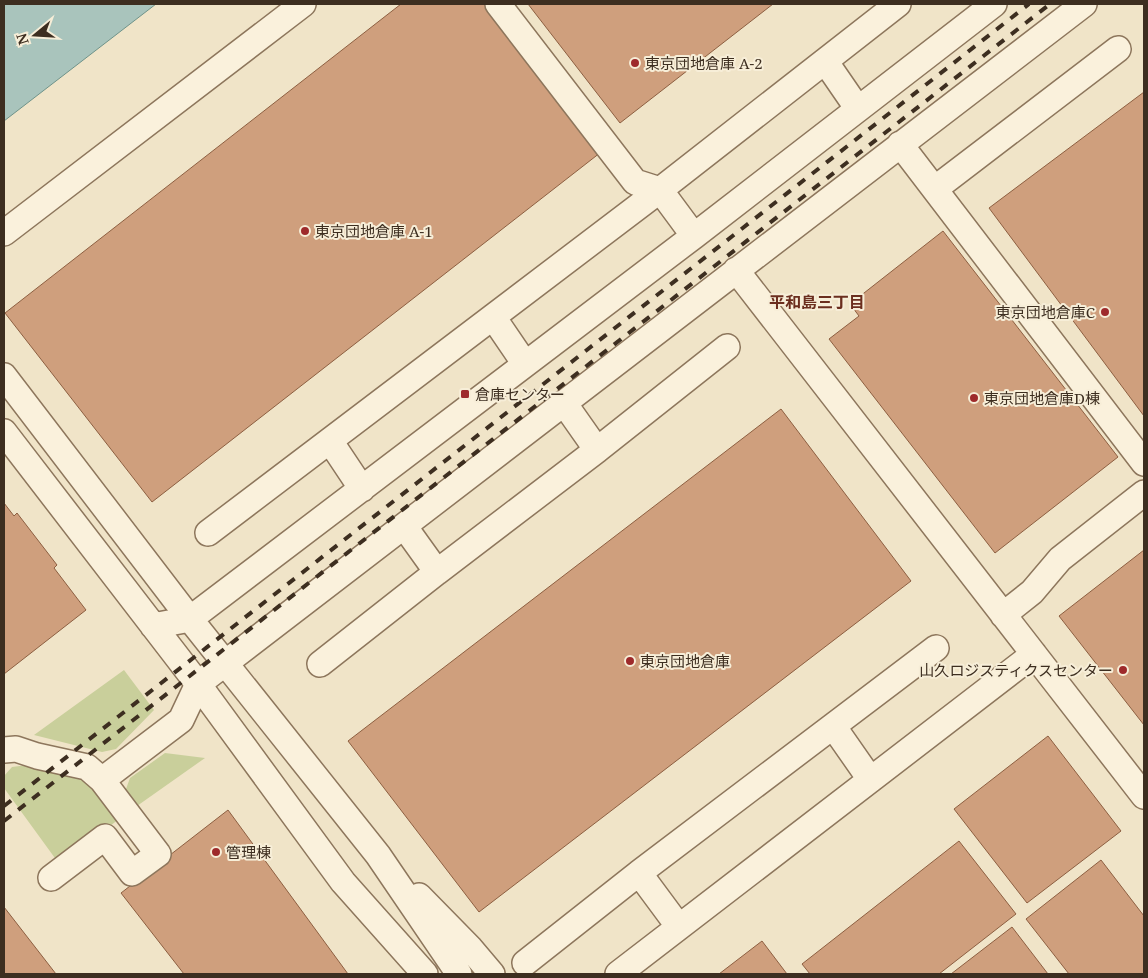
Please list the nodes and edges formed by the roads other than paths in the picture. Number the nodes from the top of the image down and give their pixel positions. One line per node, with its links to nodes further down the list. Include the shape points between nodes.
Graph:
1 (303, 4): 12 (street)
2 (498, 4): 11 (street, via 635,182)
3 (898, 4): 7 (street)
4 (994, 4): 8 (street)
5 (1084, 4): 9 (street)
6 (1118, 48): 10 (street)
7 (825, 61): 8 (street); 11 (street)
8 (858, 109): 13 (street)
9 (900, 144): 10 (street); 14 (street)
10 (936, 188): 23 (street)
11 (660, 190): 13 (street); 15 (street)
12 (4, 234)
13 (694, 236): 17 (street)
14 (736, 270): 19 (street); 29 (street)
15 (493, 317): 17 (street); 21 (street)
16 (727, 347): 22 (street)
17 (525, 364): 24 (street)
18 (4, 376): 30 (street)
19 (564, 403): 22 (street); 26 (street)
20 (4, 432): 31 (street)
21 (330, 441): 24 (street); 27 (street)
22 (597, 450): 28 (street)
23 (1144, 463)
24 (362, 489): 30 (street)
25 (1144, 493): 29 (street, via 1060,559 1032,592)
26 (404, 526): 28 (street); 34 (street)
27 (208, 533)
28 (437, 572): 35 (street)
29 (1003, 615): 33 (street)
30 (190, 619): 31 (street); 34 (street)
31 (153, 626): 36 (street)
32 (936, 648): 37 (street)
33 (1034, 654): 39 (street); 41 (street)
34 (226, 663): 36 (street); 42 (street)
35 (320, 664)
36 (198, 684): 40 (street, via 181,720); 45 (street)
37 (833, 726): 39 (street); 43 (street)
38 (4, 750): 40 (street, via 87,767)
39 (870, 779): 46 (street)
40 (102, 780): 44 (street, via 158,854 132,873 105,837)
41 (1144, 796)
42 (378, 855): 50 (street); 51 (street)
43 (639, 873): 46 (street); 47 (street)
44 (51, 878)
45 (343, 882): 48 (street); 49 (street)
46 (679, 927): 52 (street)
47 (525, 963)
48 (402, 974)
49 (425, 974)
50 (459, 974)
51 (492, 974)
52 (618, 974)

